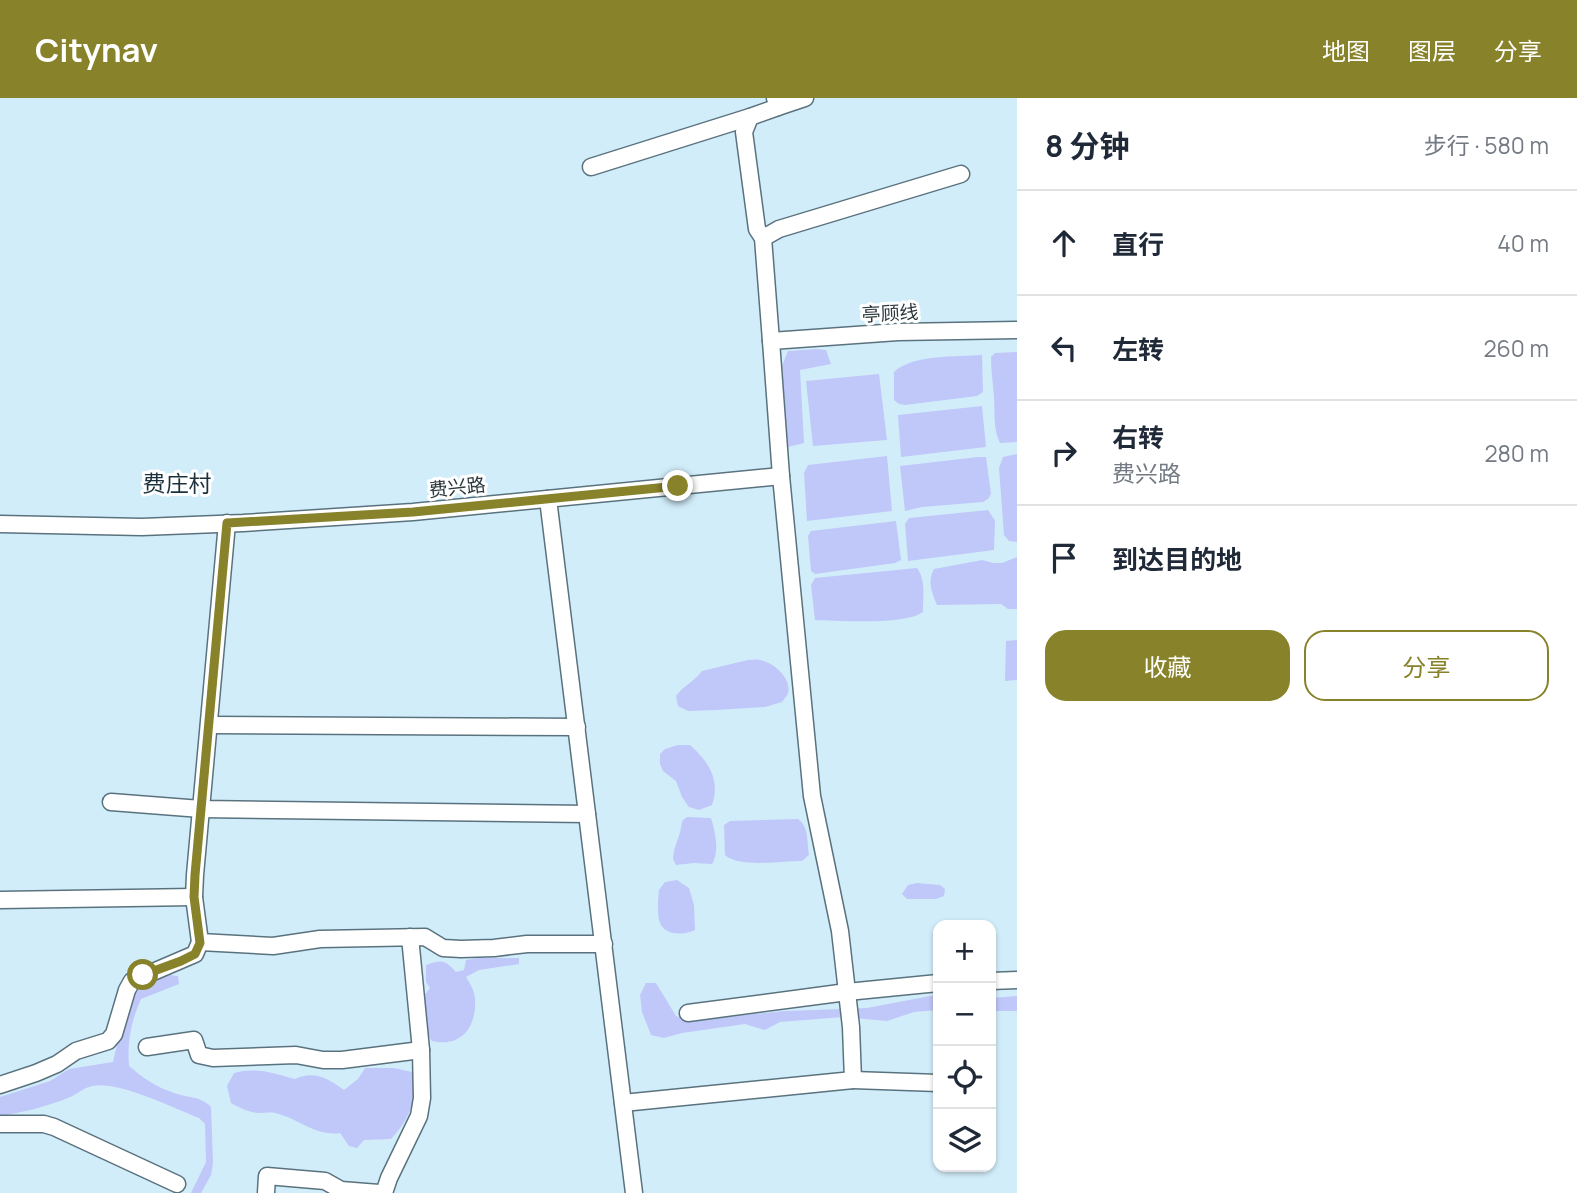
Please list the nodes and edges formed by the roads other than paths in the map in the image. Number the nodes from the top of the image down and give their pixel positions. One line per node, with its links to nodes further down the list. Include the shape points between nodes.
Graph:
1 (804, 98): 2 (street)
2 (776, 102): 3 (street)
3 (750, 117): 4 (street); 6 (street, via 744,132 757,229)
4 (591, 167)
5 (961, 174): 6 (street)
6 (763, 237): 8 (street)
7 (1017, 330): 8 (street, 亭顾线)
8 (770, 338): 9 (street)
9 (781, 477): 10 (street, 费兴路); 26 (street, via 812,796 840,931)
10 (548, 499): 11 (street, 费兴路); 14 (street)
11 (227, 523): 12 (street, 费兴路, via 142,527); 13 (street)
12 (0, 524)
13 (209, 725): 14 (street); 16 (street)
14 (577, 727): 17 (street)
15 (111, 802): 16 (street)
16 (201, 809): 17 (street); 18 (street)
17 (587, 814): 22 (street)
18 (194, 897): 19 (street); 21 (street)
19 (0, 900)
20 (410, 937): 21 (street, via 320,939 273,946); 22 (street, via 461,949); 29 (street)
21 (200, 943): 32 (street, via 195,954 132,981 108,1041)
22 (604, 944): 33 (street)
23 (996, 981): 24 (street)
24 (1017, 981)
25 (933, 985): 26 (street)
26 (848, 995): 27 (street); 30 (street)
27 (688, 1013)
28 (147, 1046): 29 (street, via 194,1040 199,1055 213,1058 296,1055 323,1060)
29 (421, 1050): 37 (street, via 419,1116)
30 (853, 1080): 31 (street); 33 (street)
31 (933, 1083)
32 (0, 1085)
33 (623, 1103): 38 (street)
34 (0, 1124): 35 (street, via 54,1127)
35 (177, 1184)
36 (266, 1193): 37 (street, via 267,1176 325,1181 341,1190)
37 (382, 1193)
38 (634, 1193)

